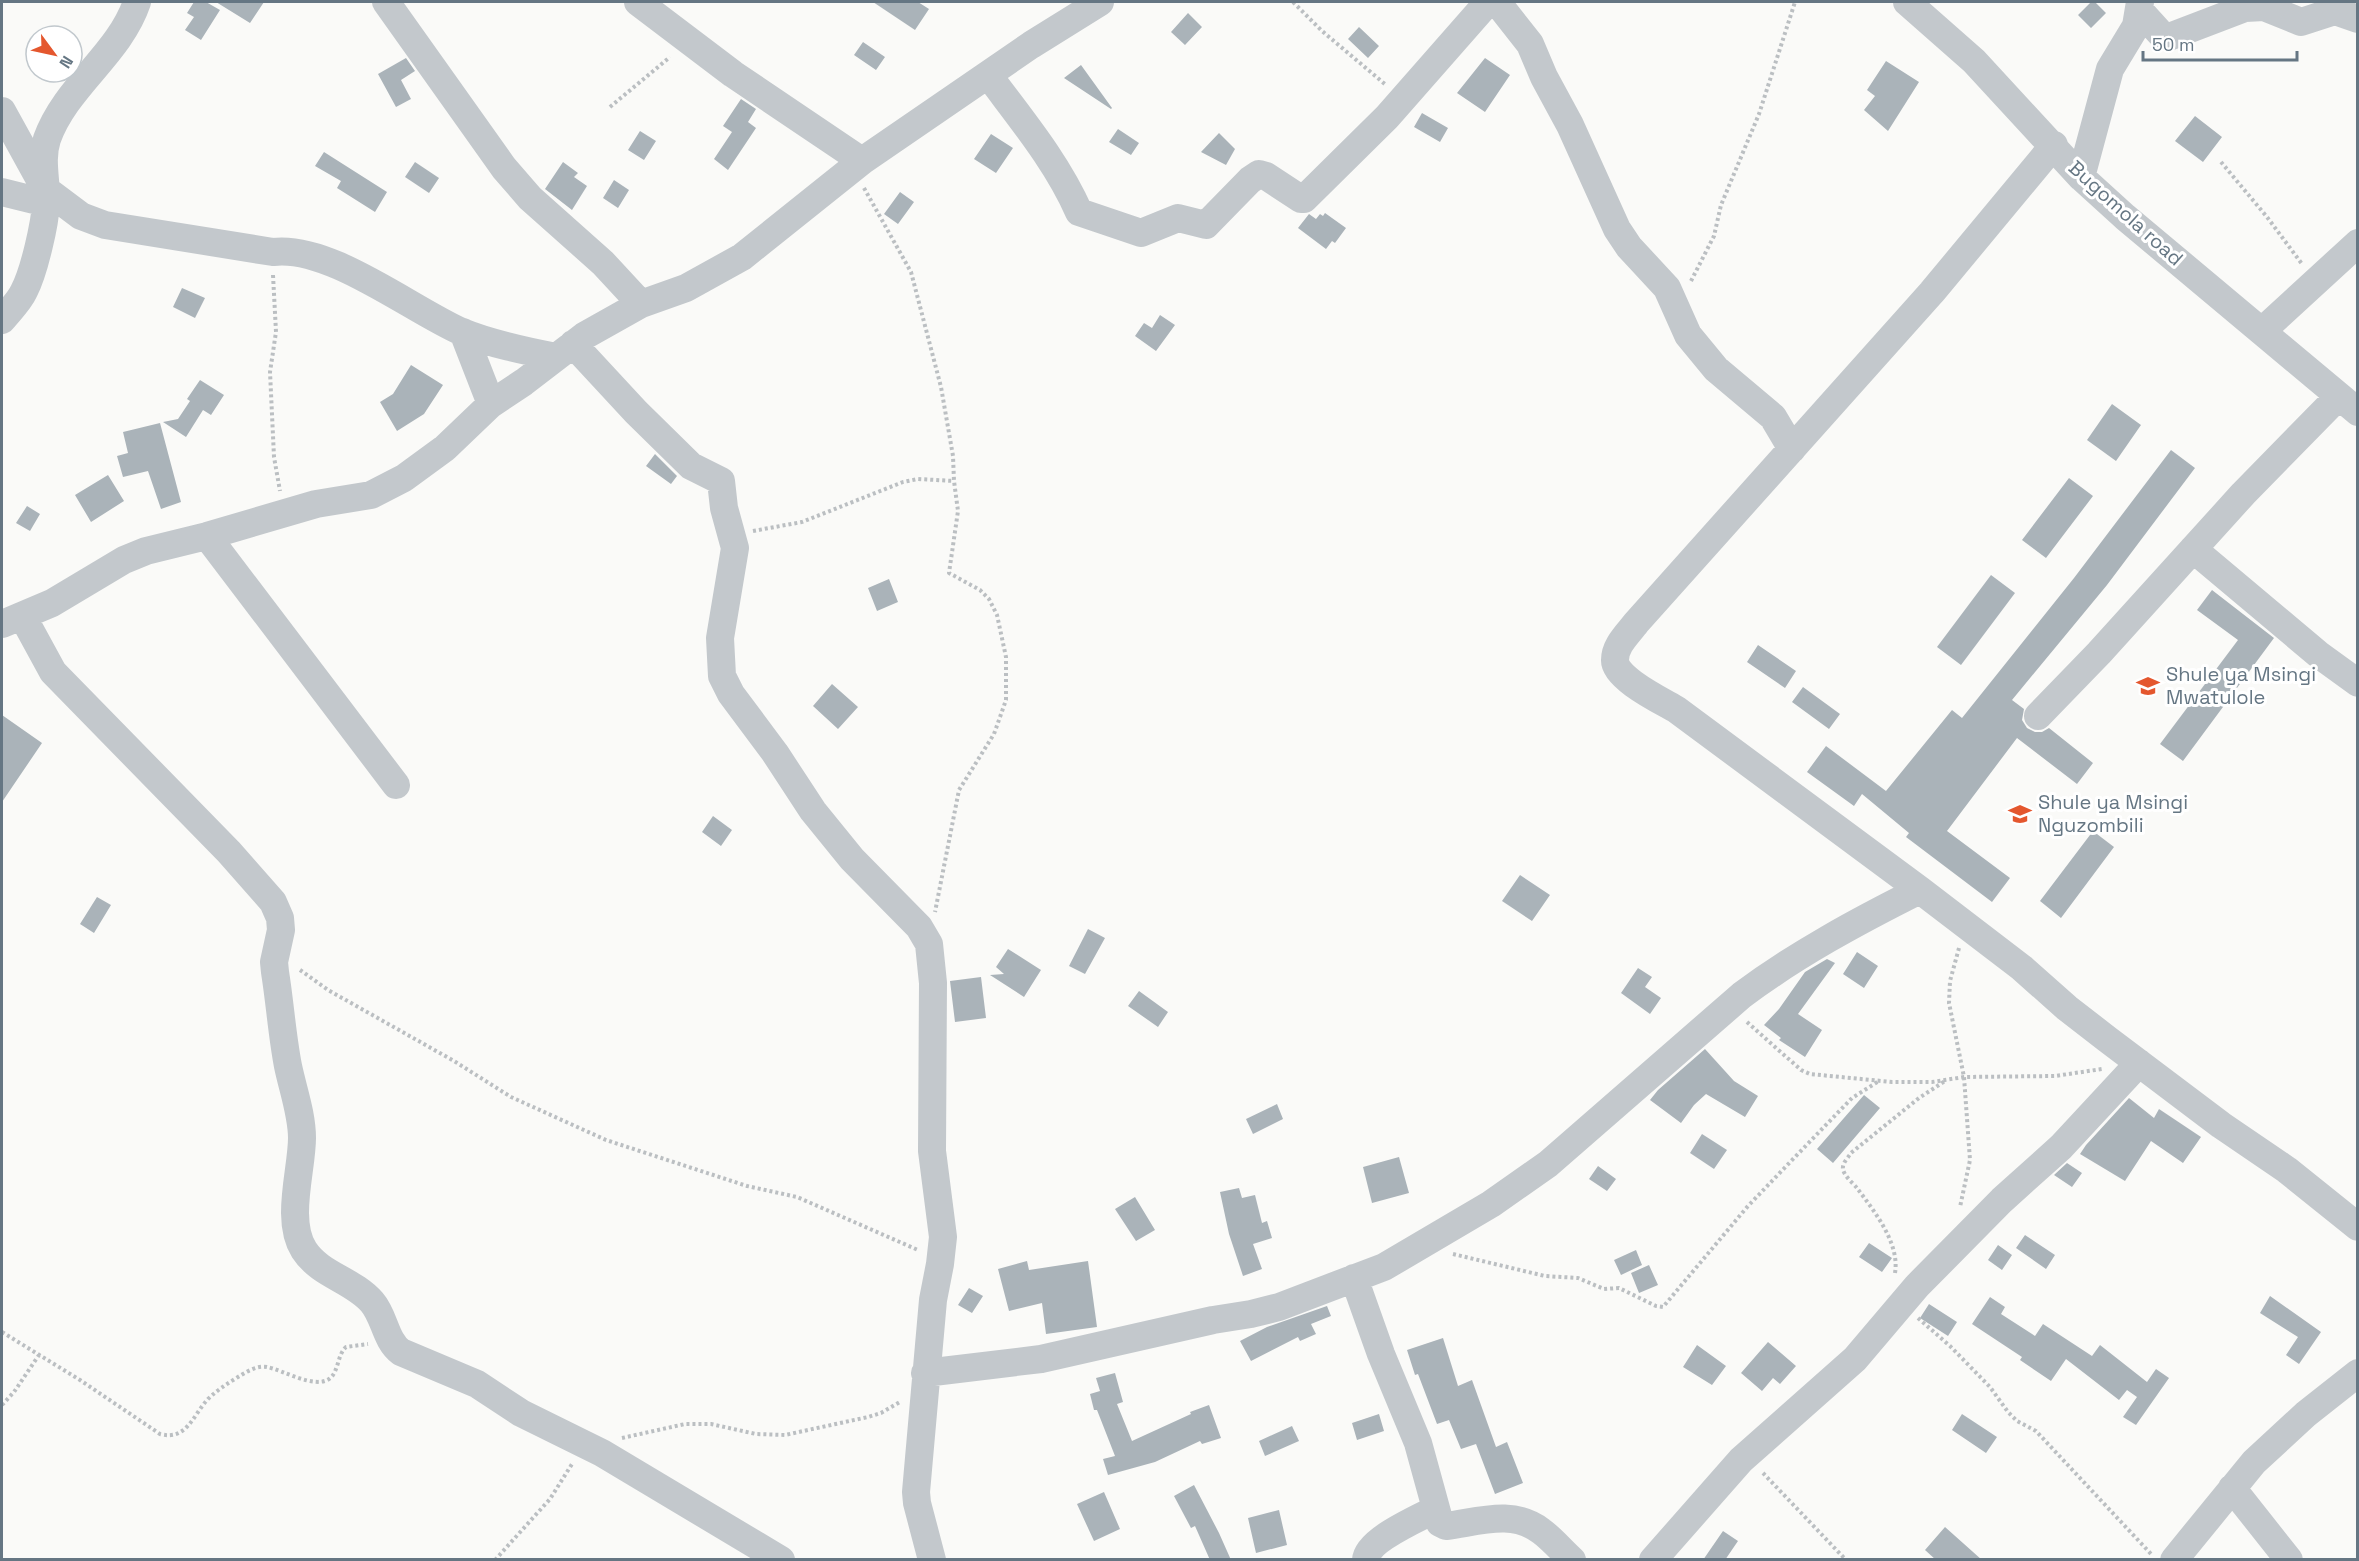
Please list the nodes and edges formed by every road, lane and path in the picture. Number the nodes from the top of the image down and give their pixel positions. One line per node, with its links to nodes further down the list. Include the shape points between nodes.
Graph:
1 (136, 2): 22 (street, via 122,32 73,91 55,122 43,157)
2 (386, 2): 26 (street, via 504,168)
3 (639, 2): 12 (street)
4 (1100, 2): 13 (street)
5 (1293, 2): 14 (path, via 1322,31)
6 (1488, 2): 14 (street)
7 (1497, 2): 27 (street, via 1530,44 1617,230 1667,288)
8 (1795, 2): 27 (path, via 1759,114 1721,205 1714,236)
9 (1907, 2): 17 (street, Bugomola road, via 1974,60)
10 (2140, 6): 11 (street, via 2160,33 2169,37 2258,6 2301,22 2335,11); 20 (street, via 2136,26 2110,69)
11 (2358, 19)
12 (690, 42): 15 (path); 19 (street)
13 (989, 76): 14 (street, via 1042,147 1079,212 1141,233 1178,218 1209,225 1260,174 1304,199); 19 (street)
14 (1404, 97)
15 (610, 107)
16 (2, 111): 22 (street)
17 (2054, 145): 20 (street, Bugomola road); 34 (street, via 1932,292)
18 (2221, 162): 25 (path)
19 (858, 165): 26 (street, via 742,257 687,288); 35 (path, via 911,272 941,387)
20 (2081, 177): 29 (street, Bugomola road)
21 (2, 192): 22 (street)
22 (46, 196): 24 (street, via 105,225); 28 (street, via 30,278 23,294)
23 (2358, 243): 25 (street)
24 (273, 252): 30 (street, via 290,250 350,271); 36 (path, via 276,332 270,372 274,457)
25 (2316, 281): 29 (street)
26 (641, 304): 31 (street)
27 (1676, 307): 34 (street, via 1682,326 1693,341 1726,378 1773,417)
28 (2, 320)
29 (2262, 331): 33 (street, Bugomola road)
30 (463, 332): 31 (street, via 528,351); 32 (street)
31 (565, 350): 32 (street); 38 (street, via 691,466 722,481)
32 (491, 404): 36 (street, via 445,448 404,478 371,495)
33 (2348, 404): 39 (street, via 2243,494)
34 (1792, 449): 44 (street, via 1636,623 1619,646 1614,662 1619,672 1641,689 1677,710)
35 (954, 481): 38 (path, via 903,482 801,522); 47 (path, via 958,512 949,573 980,590 997,615 1006,657 1006,700 994,734 959,790)
36 (284, 513): 37 (street)
37 (207, 536): 40 (street, via 163,545 124,560 52,603); 43 (street)
38 (732, 536): 47 (street, via 735,548 720,638 722,676 813,811 852,859 919,927)
39 (2193, 549): 41 (street); 42 (street)
40 (12, 620): 46 (street, via 54,672 264,888 280,918)
41 (2358, 683)
42 (2038, 716)
43 (396, 785)
44 (1920, 890): 45 (street); 48 (street, via 1854,923 1769,975)
45 (1967, 926): 49 (street); 50 (path, via 1950,981 1949,1003)
46 (280, 939): 56 (path, via 294,965 312,979 511,1097 606,1140 747,1186 797,1197); 61 (street, via 275,972 288,1065 302,1125 295,1191 299,1239 318,1265 370,1300 379,1311)
47 (929, 944): 56 (street, via 933,983 932,1151 943,1237)
48 (1729, 1006): 52 (path, via 1806,1072); 54 (street, via 1548,1164)
49 (2136, 1066): 50 (path, via 2025,1078); 53 (street, via 2287,1170); 55 (street, via 2061,1147)
50 (1964, 1077): 51 (path); 55 (path, via 1970,1160)
51 (1948, 1079): 52 (path); 57 (path, via 1851,1153 1843,1164 1844,1172 1885,1230 1894,1253)
52 (1879, 1081): 54 (path, via 1852,1098 1795,1157 1663,1306 1619,1288 1604,1289 1578,1278 1545,1275)
53 (2358, 1227)
54 (1422, 1246): 58 (street)
55 (1951, 1252): 59 (street)
56 (941, 1259): 64 (street)
57 (1895, 1275)
58 (1354, 1278): 64 (street, via 1251,1314); 69 (street, via 1418,1443)
59 (1901, 1303): 67 (street, via 1855,1359); 77 (path, via 1950,1346 2008,1412 2036,1431)
60 (2, 1332): 62 (path)
61 (392, 1343): 62 (path, via 346,1347 333,1376 322,1381 267,1367 248,1371 214,1394 185,1430 168,1436); 66 (street, via 401,1352 477,1384 521,1413)
62 (39, 1355): 65 (path)
63 (2358, 1373): 68 (street, via 2281,1437)
64 (924, 1380): 66 (path, via 881,1413 785,1435 685,1424); 72 (street, via 916,1492)
65 (2, 1405)
66 (593, 1448): 70 (path, via 576,1457 545,1505); 71 (street)
67 (1750, 1452): 75 (street); 76 (path, via 1760,1469)
68 (2232, 1488): 78 (street); 79 (street)
69 (1436, 1509): 73 (street, via 1378,1541 1370,1548); 74 (street, via 1440,1523 1446,1526 1507,1517 1527,1523)
70 (495, 1560)
71 (781, 1560)
72 (932, 1560)
73 (1366, 1560)
74 (1572, 1560)
75 (1653, 1560)
76 (1846, 1560)
77 (2157, 1560)
78 (2174, 1560)
79 (2289, 1560)

